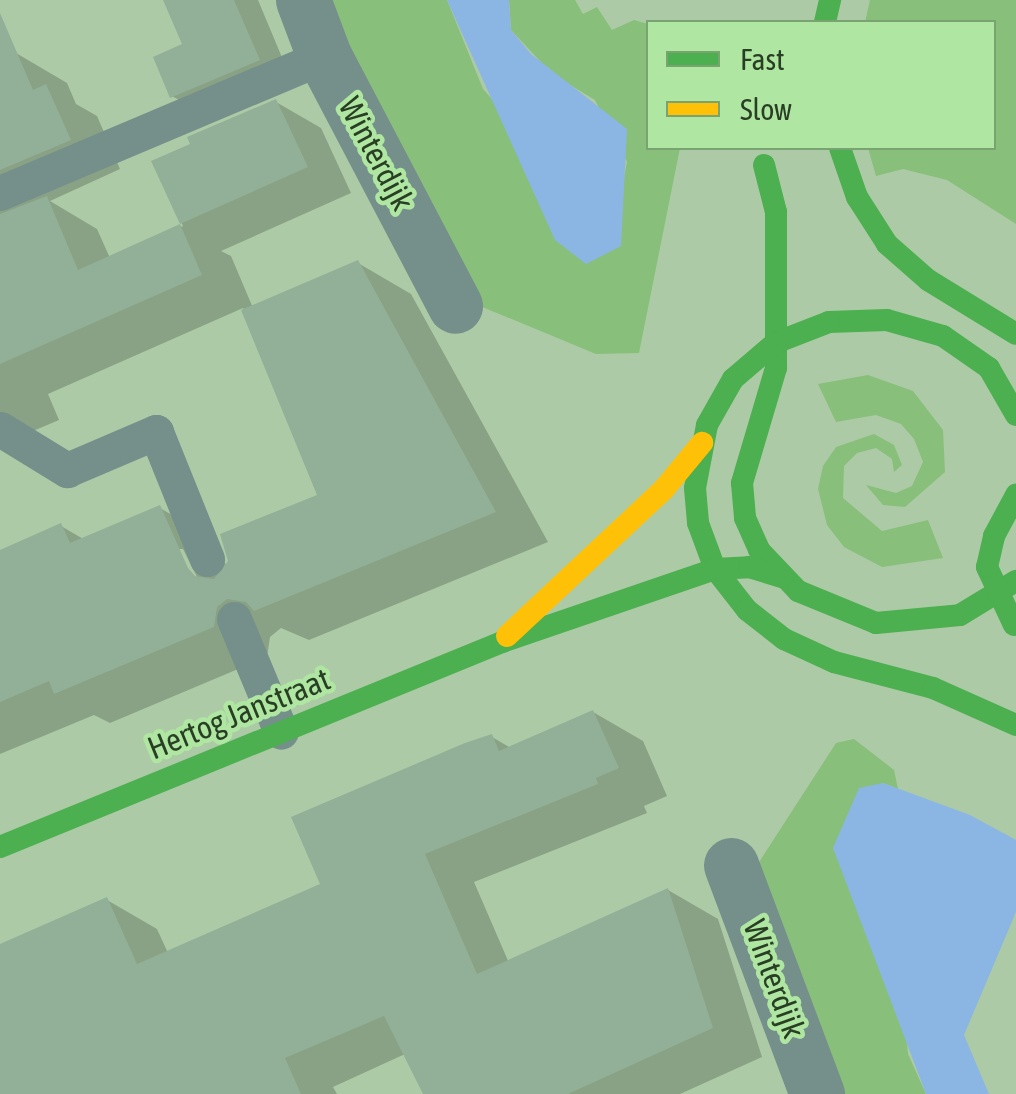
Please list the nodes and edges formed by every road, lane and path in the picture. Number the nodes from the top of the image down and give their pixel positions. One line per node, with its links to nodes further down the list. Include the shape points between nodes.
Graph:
1 (302, 0): 2 (street, Winterdijk)
2 (324, 56): 5 (lane); 7 (street, Winterdijk)
3 (841, 150): 8 (main road, via 857,197 906,264)
4 (766, 156): 6 (main road); 9 (main road, via 776,212)
5 (0, 194)
6 (749, 199)
7 (456, 306)
8 (1012, 328)
9 (775, 343): 11 (main road, via 810,327 867,318 924,329); 13 (main road); 20 (main road, via 772,393 742,483 750,534)
10 (736, 344): 13 (main road)
11 (976, 356): 12 (main road); 14 (main road)
12 (1016, 367)
13 (733, 379): 16 (main road)
14 (1016, 415)
15 (0, 429): 18 (lane, via 67,470 156,432)
16 (702, 442): 19 (main road, via 695,505); 28 (main road, Hertog Janstraat, via 664,489)
17 (1016, 495): 22 (main road, via 987,556)
18 (207, 559)
19 (715, 569): 20 (main road, via 749,567); 24 (main road); 28 (main road, Hertog Janstraat)
20 (781, 577): 22 (main road, via 826,607 876,623 940,620)
21 (1016, 582): 22 (main road)
22 (997, 597): 26 (main road)
23 (709, 612): 24 (main road)
24 (755, 617): 29 (main road, via 800,649 933,688)
25 (234, 619): 30 (lane)
26 (1016, 627)
27 (586, 638): 28 (main road, Hertog Janstraat)
28 (502, 642): 30 (main road, Hertog Janstraat)
29 (1016, 725)
30 (281, 732): 31 (main road, Hertog Janstraat)
31 (0, 847)
32 (731, 864): 33 (street, Winterdijk)
33 (817, 1094)

